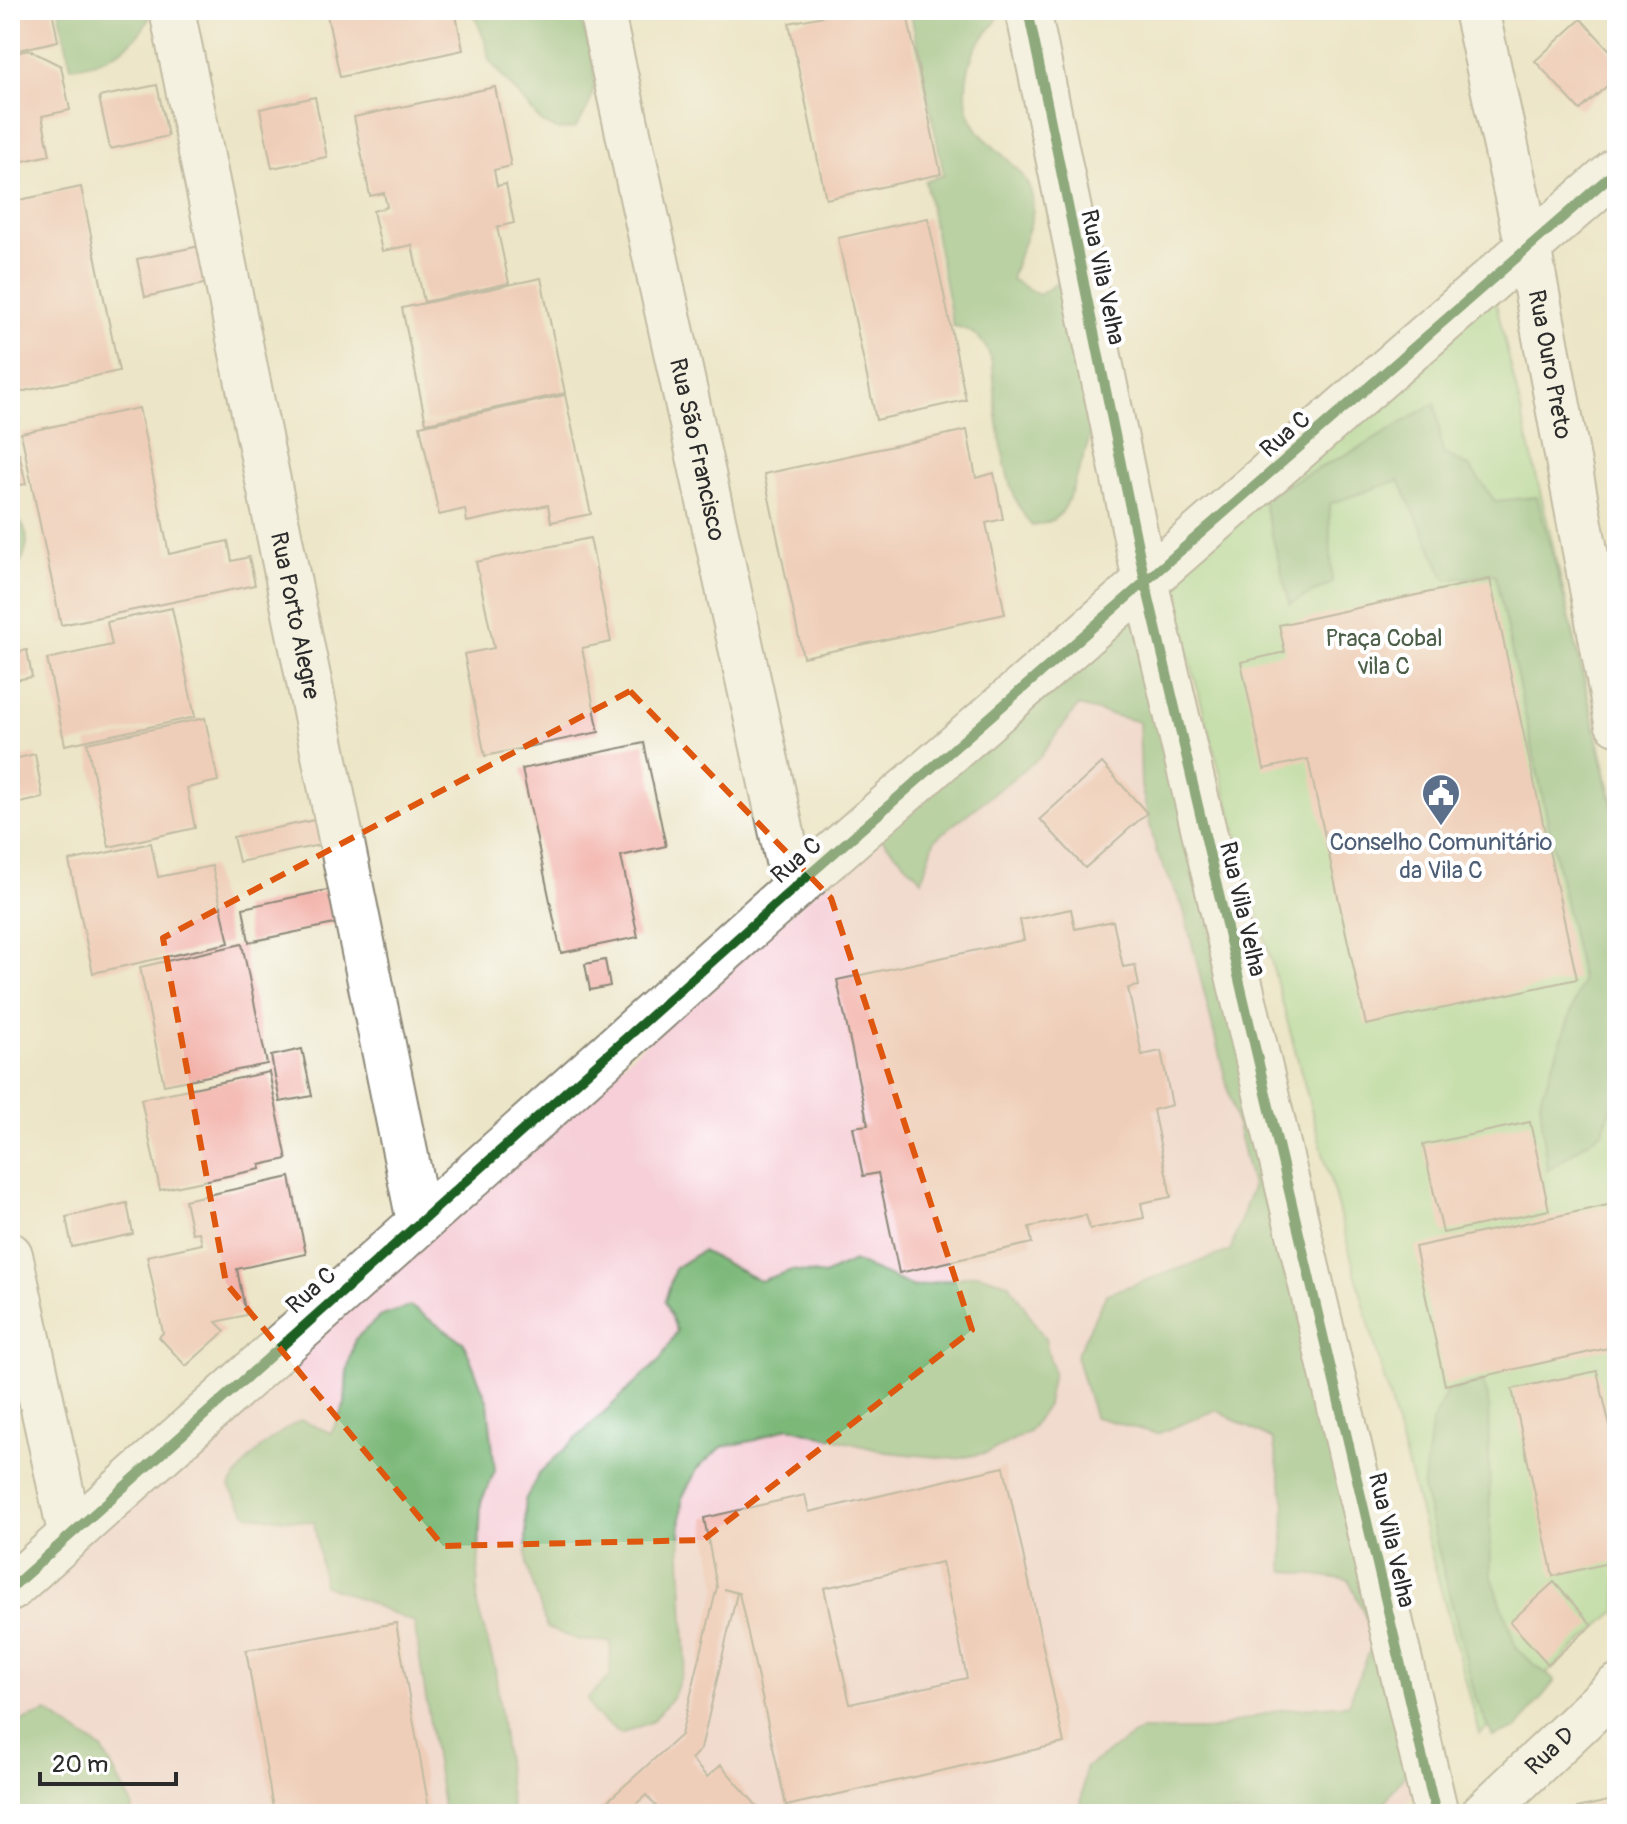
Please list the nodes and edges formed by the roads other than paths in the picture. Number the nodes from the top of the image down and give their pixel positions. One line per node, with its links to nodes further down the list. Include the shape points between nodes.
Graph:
1 (172, 10): 10 (street, Rua Porto Alegre)
2 (601, 10): 9 (street, Rua São Francisco)
3 (1028, 10): 7 (street, Rua Vila Velha)
4 (1476, 10): 6 (street, Rua Ouro Preto)
5 (1617, 170): 6 (street, Rua C)
6 (1529, 251): 7 (street, Rua C); 8 (street, Rua Ouro Preto)
7 (1145, 581): 9 (street, Rua C); 15 (street, Rua Vila Velha)
8 (1617, 722)
9 (794, 888): 10 (street, Rua C)
10 (419, 1221): 12 (street, Rua C)
11 (10, 1255): 12 (street)
12 (70, 1532): 13 (street, Rua C)
13 (10, 1589)
14 (1617, 1687): 16 (street, Rua D)
15 (1436, 1814)
16 (1483, 1814)

